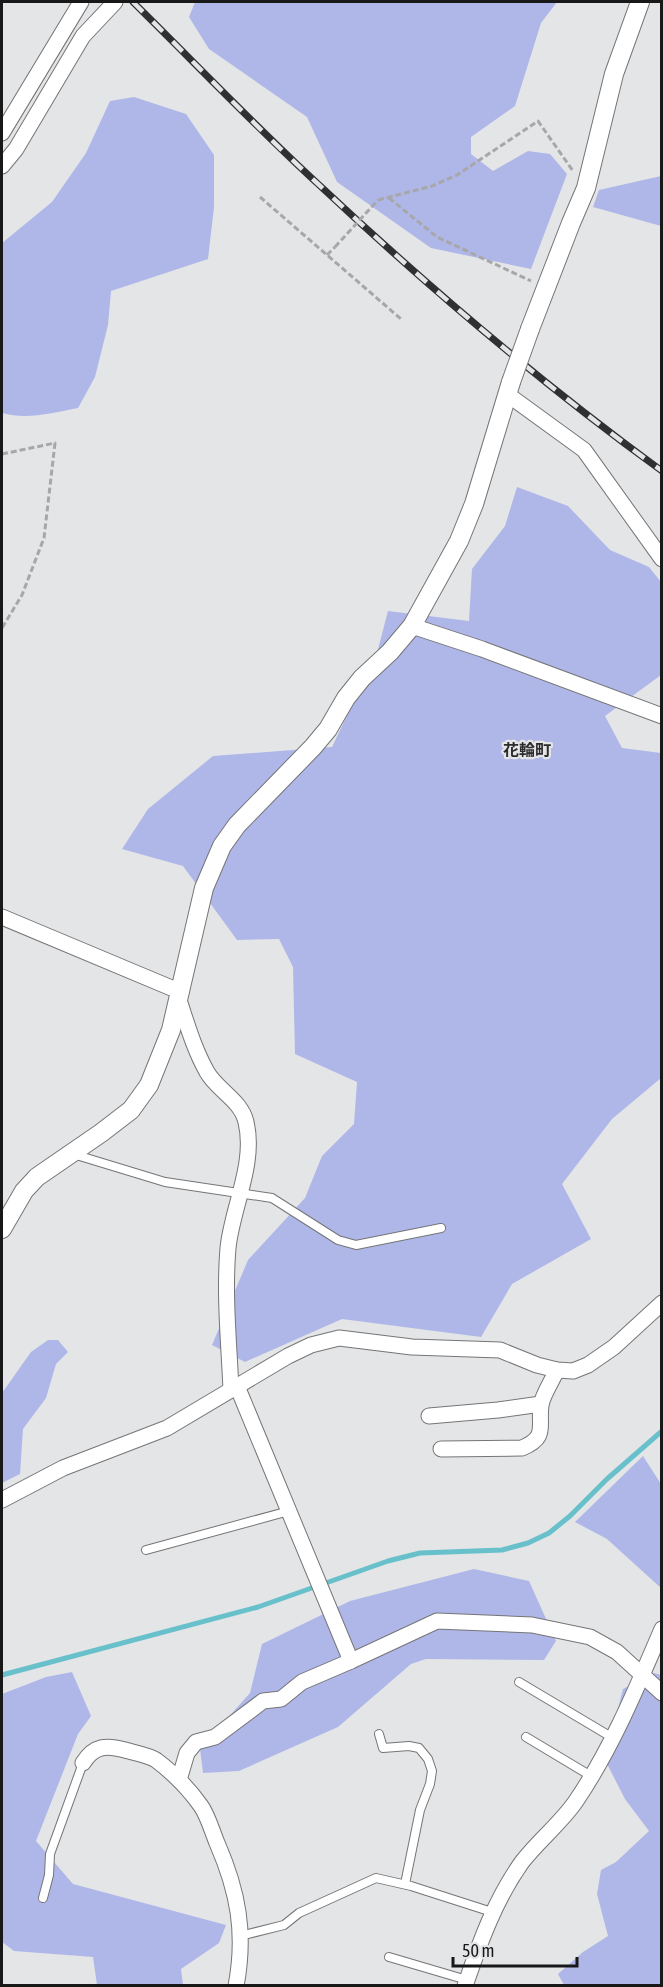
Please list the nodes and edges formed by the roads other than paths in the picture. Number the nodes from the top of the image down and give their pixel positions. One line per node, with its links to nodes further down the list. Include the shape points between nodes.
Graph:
1 (81, 2): 4 (street)
2 (115, 2): 5 (street, via 83,36)
3 (640, 2): 6 (street, bridge, via 614,74 586,188)
4 (2, 133)
5 (2, 166)
6 (509, 388): 7 (street, via 584,450); 8 (street, via 459,541)
7 (662, 559)
8 (412, 626): 9 (street); 11 (street, via 362,678 313,747 237,825 222,846 204,888)
9 (662, 716)
10 (2, 917): 11 (street)
11 (180, 996): 12 (street, via 158,1065 140,1100); 13 (street, via 193,1042 208,1074 246,1120 249,1145)
12 (72, 1154): 13 (lane, via 165,1182); 15 (street, via 37,1177)
13 (241, 1192): 14 (lane, via 272,1198 338,1240 356,1245); 18 (street, via 228,1246)
14 (441, 1228)
15 (2, 1229)
16 (662, 1303): 17 (street, via 588,1365 573,1371)
17 (557, 1370): 18 (street, via 500,1350 412,1347 339,1338 311,1345); 19 (street)
18 (234, 1388): 22 (street, via 167,1428 63,1468); 23 (street)
19 (541, 1404): 20 (street); 21 (street, via 539,1437 522,1448)
20 (429, 1416)
21 (441, 1449)
22 (2, 1500)
23 (289, 1511): 24 (lane); 26 (street)
24 (146, 1550)
25 (662, 1629): 27 (street)
26 (351, 1661): 27 (street, via 436,1621 532,1625 590,1637 617,1652); 35 (street, via 302,1682 281,1699 263,1701 215,1737 196,1742 187,1753)
27 (642, 1674): 29 (street); 32 (street)
28 (519, 1682): 32 (lane)
29 (662, 1693)
30 (379, 1734): 36 (lane, via 383,1748 419,1748 432,1771)
31 (526, 1737): 34 (lane)
32 (613, 1738): 34 (street)
33 (83, 1763): 35 (street, via 98,1748 110,1746 154,1759); 37 (lane, via 50,1854)
34 (591, 1776): 38 (street, via 561,1821 524,1860)
35 (179, 1780): 39 (street, via 202,1806 231,1874)
36 (405, 1884): 38 (lane); 39 (lane, via 376,1878 300,1913 284,1925)
37 (43, 1898)
38 (492, 1912): 41 (street)
39 (240, 1936): 42 (street)
40 (389, 1957): 41 (lane)
41 (466, 1983)
42 (237, 1986)

